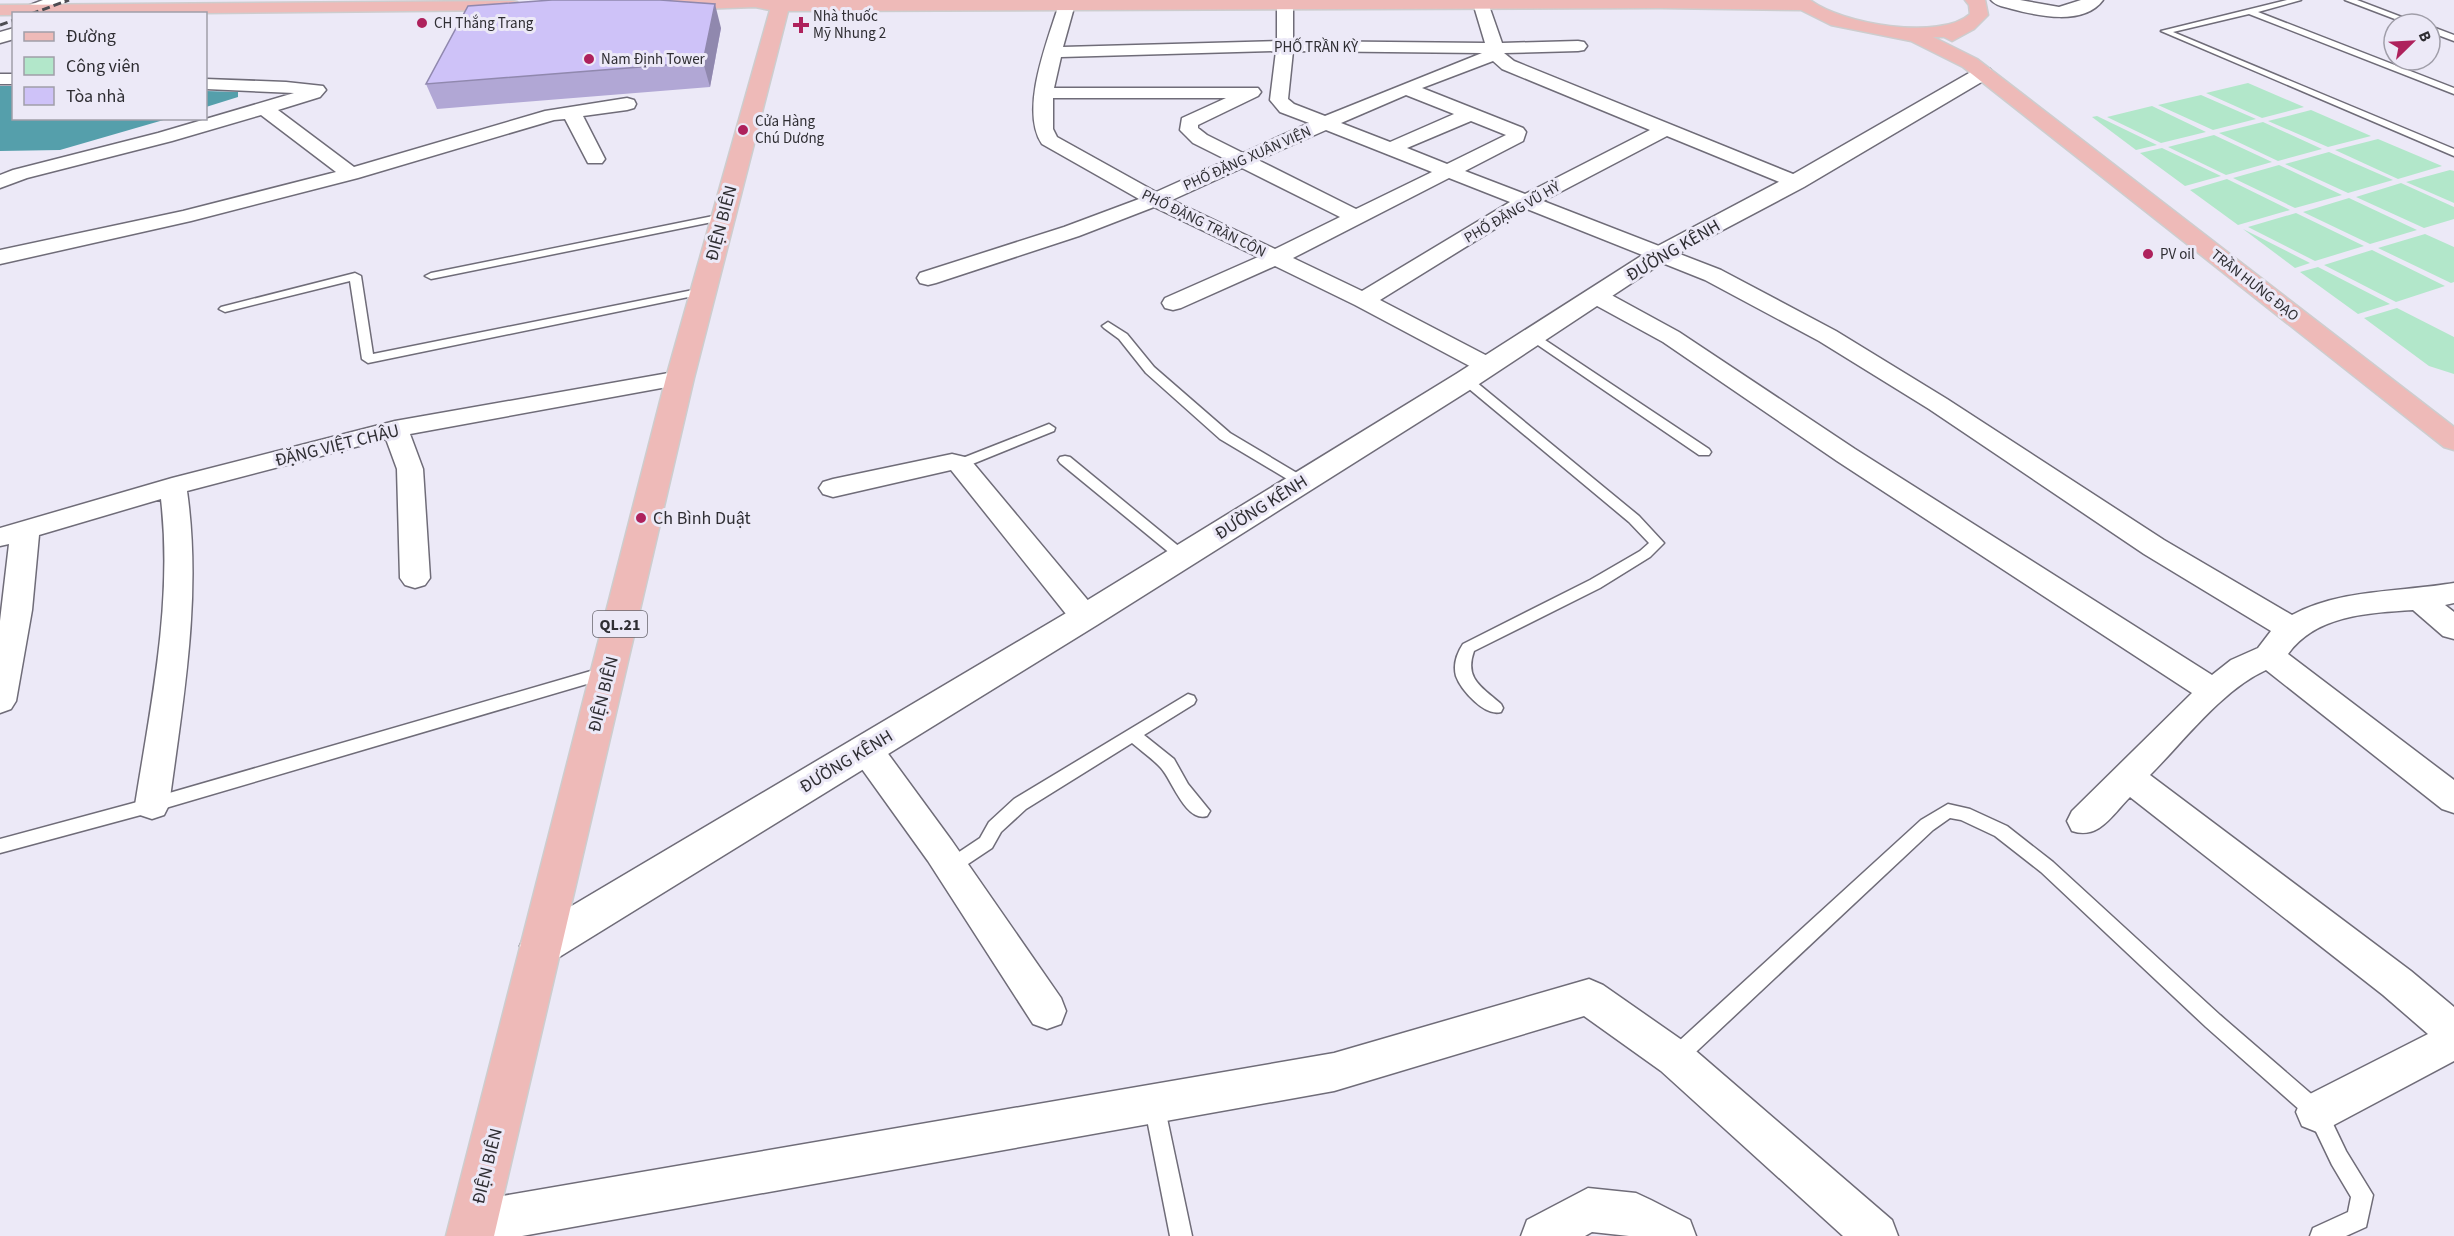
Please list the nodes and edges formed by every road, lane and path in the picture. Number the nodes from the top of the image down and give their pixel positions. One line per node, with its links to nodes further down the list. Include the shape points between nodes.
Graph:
1 (1974, 0): 19 (main road, via 1979,15)
2 (2000, 0): 3 (street, via 2064,13 2079,10)
3 (2094, 0)
4 (2297, 0): 17 (lane)
5 (2349, 0): 18 (lane)
6 (1660, 1): 8 (main road); 10 (main road)
7 (1116, 2): 9 (main road); 12 (main road)
8 (1802, 2): 20 (main road, via 1833,18)
9 (1285, 3): 10 (main road); 21 (street)
10 (1481, 3): 23 (street)
11 (778, 4): 12 (main road); 13 (main road); 48 (main road, ĐIỆN BIÊN / QL.21)
12 (1067, 4): 24 (street, PHỐ ĐẶNG TRẦN CÔN)
13 (651, 5)
14 (532, 6): 15 (main road)
15 (63, 7): 16 (main road)
16 (0, 10)
17 (2249, 11): 28 (lane); 39 (lane, via 2165,31)
18 (2382, 12)
19 (1968, 25): 20 (main road, via 1913,33); 25 (main road, via 1953,30 1952,40)
20 (1881, 30): 25 (main road, via 1931,43)
21 (1285, 46): 23 (street, PHỐ TRẦN KỲ); 24 (street, PHỐ TRẦN KỲ); 30 (street)
22 (1578, 46): 23 (street, PHỐ TRẦN KỲ)
23 (1495, 51): 27 (street, PHỐ ĐẶNG XUÂN VIỆN); 37 (street, via 1508,65)
24 (1053, 52): 31 (street, PHỐ ĐẶNG TRẦN CÔN)
25 (1977, 68): 45 (street, ĐƯỜNG KÊNH); 66 (main road, TRẦN HƯNG ĐẠO)
26 (207, 84): 33 (street, via 317,90)
27 (1407, 89): 35 (street); 36 (street, PHỐ ĐẶNG XUÂN VIỆN)
28 (2454, 91)
29 (1252, 92): 30 (street); 31 (street); 41 (street, via 1189,122 1190,130 1200,139)
30 (1280, 92): 36 (street, via 1279,100 1287,108)
31 (1044, 93): 46 (street, PHỐ ĐẶNG TRẦN CÔN, via 1046,137)
32 (627, 105): 34 (street)
33 (264, 108): 43 (street); 44 (street)
34 (571, 111): 40 (street); 43 (street)
35 (1470, 114): 38 (street); 42 (street, via 1516,132 1516,137)
36 (1326, 123): 38 (street); 41 (street, PHỐ ĐẶNG XUÂN VIỆN)
37 (1664, 130): 45 (street); 47 (street, PHỐ ĐẶNG VŨ HỶ)
38 (1392, 148): 42 (street)
39 (2454, 153)
40 (595, 159)
41 (1240, 159): 46 (street, PHỐ ĐẶNG XUÂN VIỆN); 49 (street)
42 (1450, 170): 47 (street); 49 (street)
43 (351, 174): 51 (street, via 184,217)
44 (0, 182)
45 (1796, 182): 50 (street, ĐƯỜNG KÊNH)
46 (1154, 200): 52 (street, PHỐ ĐẶNG TRẦN CÔN); 54 (street, PHỐ ĐẶNG XUÂN VIỆN)
47 (1525, 202): 50 (street); 57 (street, PHỐ ĐẶNG VŨ HỶ)
48 (723, 217): 53 (lane); 55 (main road, ĐIỆN BIÊN / QL.21)
49 (1356, 217): 52 (street)
50 (1660, 254): 56 (street, ĐƯỜNG KÊNH); 80 (street, via 1764,299 1884,369 2154,547)
51 (0, 257)
52 (1275, 258): 57 (street, PHỐ ĐẶNG TRẦN CÔN); 58 (street)
53 (430, 276)
54 (928, 278)
55 (703, 291): 59 (lane, via 368,359 355,276); 63 (main road, ĐIỆN BIÊN / QL.21)
56 (1596, 296): 61 (street, ĐƯỜNG KÊNH); 83 (street, via 1671,337 1846,455)
57 (1363, 300): 62 (street, PHỐ ĐẶNG TRẦN CÔN)
58 (1173, 303)
59 (225, 309)
60 (1108, 326): 70 (lane, via 1225,436)
61 (1533, 336): 62 (street, ĐƯỜNG KÊNH); 67 (lane)
62 (1477, 373): 70 (street, ĐƯỜNG KÊNH); 86 (lane, via 1658,543 1595,584 1468,648 1462,662 1464,680)
63 (680, 378): 64 (street, ĐẶNG VIỆT CHÂU); 82 (main road, ĐIỆN BIÊN / QL.21)
64 (395, 429): 71 (street, ĐẶNG VIỆT CHÂU); 75 (street, via 410,469)
65 (1049, 429): 69 (lane)
66 (2451, 435)
67 (1704, 452)
68 (1065, 460): 74 (lane)
69 (960, 464): 72 (street, via 952,462); 78 (street)
70 (1302, 482): 74 (street, ĐƯỜNG KÊNH)
71 (173, 487): 73 (street, ĐẶNG VIỆT CHÂU); 91 (street, via 178,513 179,607)
72 (833, 488)
73 (12, 534): 85 (street, via 17,610)
74 (1182, 556): 78 (street, ĐƯỜNG KÊNH)
75 (415, 578)
76 (2454, 593): 77 (street)
77 (2419, 599): 79 (street); 80 (street, via 2367,603 2313,618)
78 (1085, 617): 88 (street, ĐƯỜNG KÊNH)
79 (2454, 628)
80 (2291, 629): 81 (street)
81 (2269, 656): 83 (street, via 2242,668); 90 (street)
82 (608, 672): 91 (lane); 96 (main road, ĐIỆN BIÊN / QL.21)
83 (2213, 691): 89 (street)
84 (1188, 700): 87 (lane)
85 (0, 701)
86 (1495, 708)
87 (1132, 734): 92 (lane, via 1168,764); 95 (lane, via 1020,804 995,827 986,843)
88 (866, 749): 95 (street); 96 (street, ĐƯỜNG KÊNH)
89 (2127, 776): 93 (street); 98 (street, via 2397,983)
90 (2454, 799)
91 (152, 805): 94 (lane)
92 (1201, 811)
93 (2084, 821)
94 (0, 846)
95 (950, 867): 97 (street)
96 (541, 946): 103 (main road, ĐIỆN BIÊN / QL.21)
97 (1047, 1011)
98 (2454, 1032)
99 (2454, 1041): 102 (street)
100 (1675, 1058): 101 (street, via 1589,997 1334,1072); 102 (lane, via 1863,881 1948,811 2001,831 2047,867); 107 (street)
101 (1154, 1104): 103 (street); 104 (lane)
102 (2317, 1112): 108 (lane, via 2362,1195 2358,1219)
103 (472, 1229)
104 (1181, 1236)
105 (1543, 1236): 106 (street, via 1588,1210 1636,1215)
106 (1674, 1236)
107 (1876, 1236)
108 (2321, 1236)

